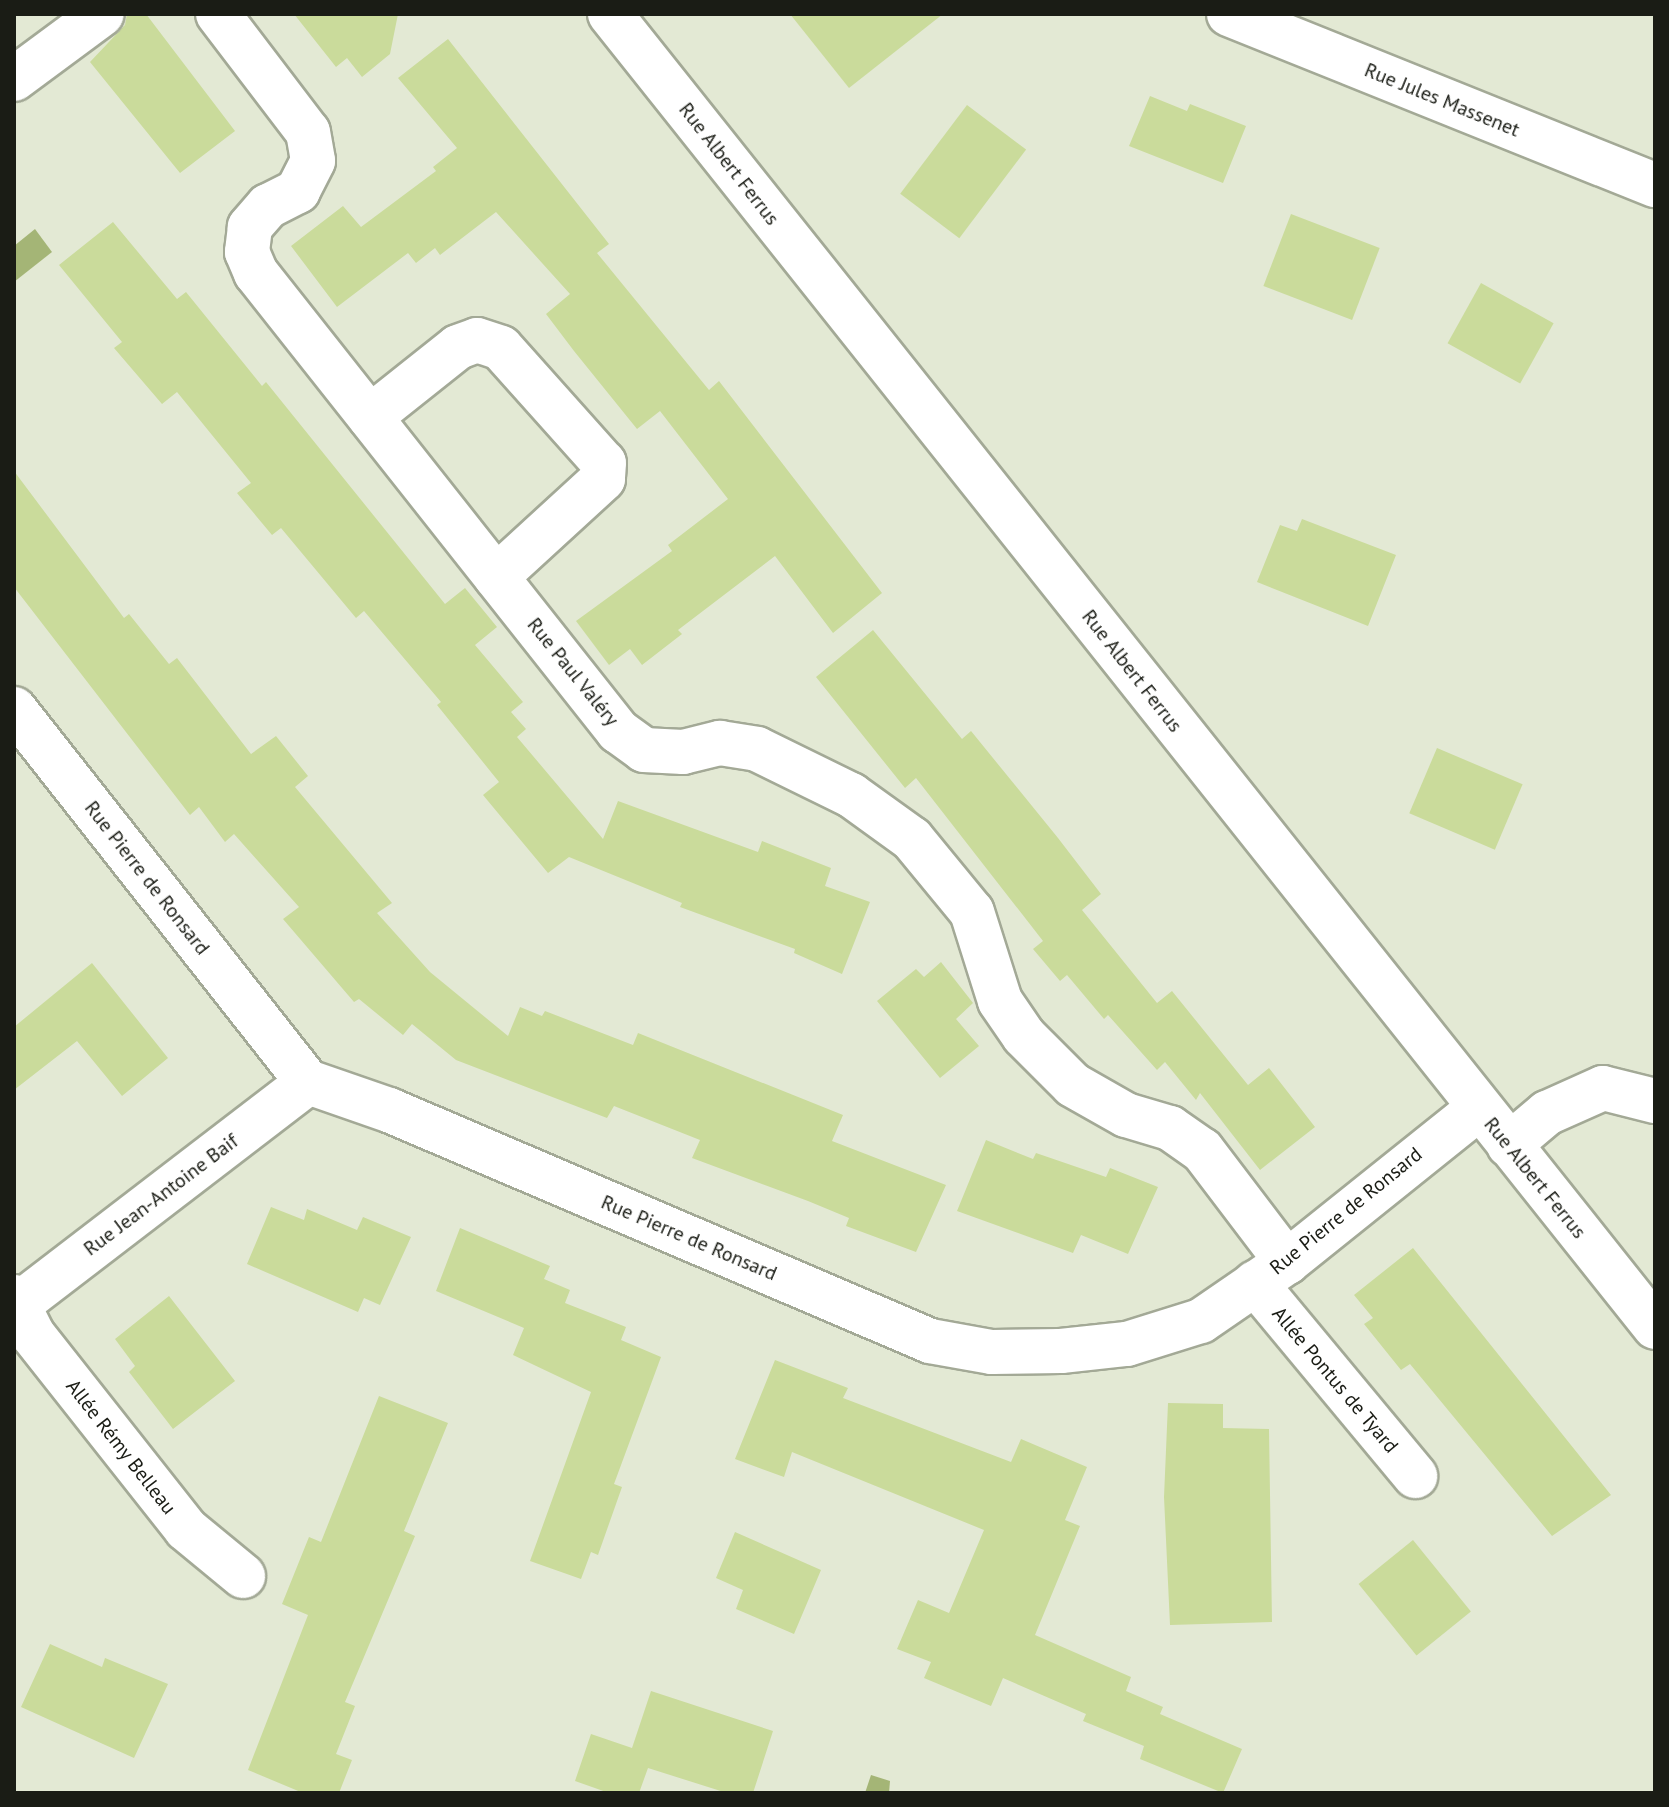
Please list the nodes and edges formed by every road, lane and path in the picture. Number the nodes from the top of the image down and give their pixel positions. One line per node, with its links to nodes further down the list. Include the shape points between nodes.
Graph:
1 (102, 14): 5 (street)
2 (218, 14): 7 (street, Rue Paul Valéry, via 308,132 313,161 298,191 268,206 250,227 247,252 256,273)
3 (610, 14): 12 (street, Rue Albert Ferrus)
4 (1229, 14): 6 (street, Rue Jules Massenet)
5 (14, 79)
6 (1655, 185)
7 (370, 417): 8 (street, Rue Paul Valéry); 8 (street, via 458,347 477,340 501,348 604,463 603,479)
8 (496, 577): 14 (street, Rue Paul Valéry, via 618,731 644,750 683,752 720,743 757,749 851,795 912,839 972,912 1000,1001 1024,1036 1073,1085 1126,1115 1170,1128 1202,1150)
9 (14, 709): 10 (street, Rue Pierre de Ronsard)
10 (308, 1082): 14 (street, Rue Pierre de Ronsard, via 389,1110 930,1341 992,1352 1127,1344 1201,1321); 15 (street, Rue Jean-Antoine Baif)
11 (1655, 1101): 13 (street, via 1603,1088 1547,1113)
12 (1479, 1108): 13 (street, Rue Albert Ferrus); 14 (street, Rue Pierre de Ronsard)
13 (1509, 1145): 16 (street, Rue Albert Ferrus)
14 (1271, 1272): 17 (street, Allée Pontus de Tyard)
15 (15, 1302): 18 (street, Allée Rémy Belleau, via 33,1335 186,1529)
16 (1655, 1327)
17 (1415, 1476)
18 (243, 1576)

